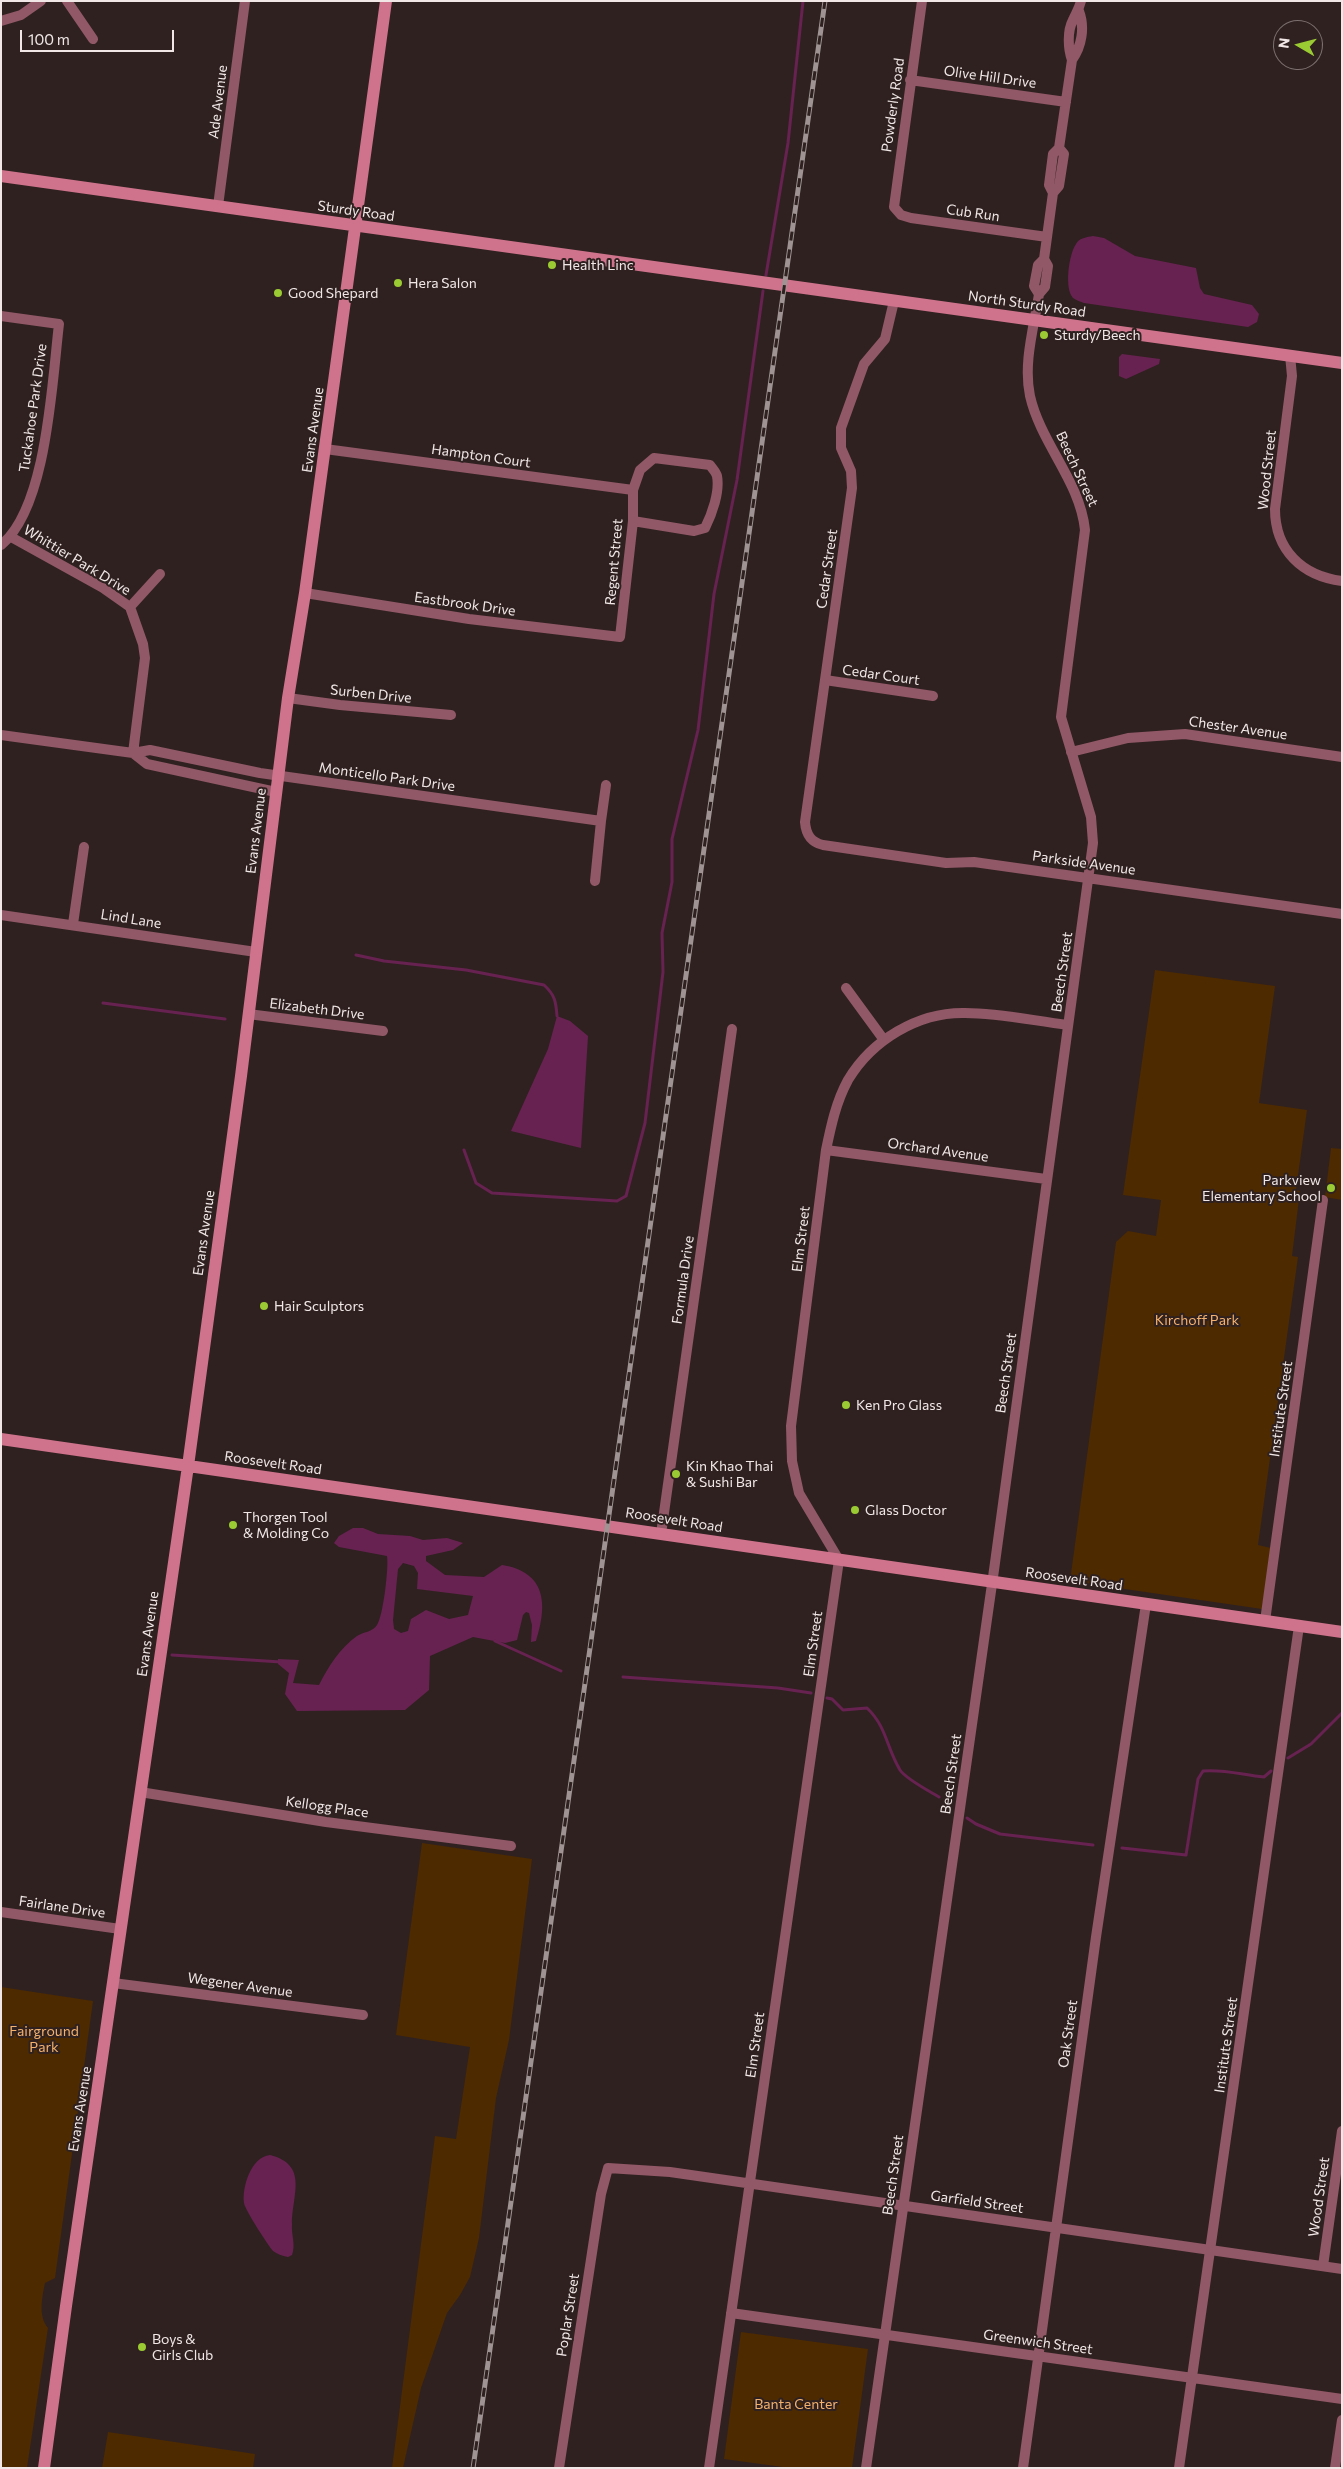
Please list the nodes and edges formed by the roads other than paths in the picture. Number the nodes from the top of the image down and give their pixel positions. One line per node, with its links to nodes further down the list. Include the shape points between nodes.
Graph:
1 (41, 1): 7 (street, via 21,15)
2 (67, 1): 8 (street)
3 (245, 1): 12 (street, Ade Avenue)
4 (386, 1): 14 (street, Evans Avenue)
5 (922, 1): 9 (street, Powderly Road)
6 (1080, 6): 10 (street, Beech Street, via 1072,21 1068,50 1072,60)
7 (1, 21)
8 (93, 39)
9 (910, 80): 10 (street, Olive Hill Drive); 13 (street, Powderly Road, via 894,199)
10 (1066, 102): 15 (street, Beech Street, via 1059,148 1064,154 1059,186 1053,193)
11 (1, 176): 12 (street, Sturdy Road)
12 (218, 206): 14 (street, Sturdy Road)
13 (897, 212): 15 (street, Cub Run, via 911,218)
14 (354, 226): 16 (street, Sturdy Road); 22 (street, Evans Avenue)
15 (1047, 237): 19 (street, Beech Street, via 1044,260 1038,264 1034,286 1039,294)
16 (707, 275): 17 (street, North Sturdy Road)
17 (894, 301): 19 (street, North Sturdy Road); 32 (street, Cedar Street, via 885,339 864,364 840,435 852,488)
18 (1, 316): 25 (street, Tuckahoe Park Drive, via 59,324 41,467 28,506)
19 (1035, 320): 20 (street, North Sturdy Road); 37 (street, Beech Street, via 1029,359 1030,398 1084,517 1085,530 1061,707 1063,728)
20 (1290, 355): 21 (street, North Sturdy Road); 28 (street, Wood Street, via 1292,376 1275,509 1277,530 1286,551 1302,567 1324,578)
21 (1342, 362)
22 (325, 449): 23 (street, Hampton Court); 29 (street, Evans Avenue)
23 (633, 490): 24 (street, Regent Street); 24 (street, via 640,470 654,458 710,465 717,475 716,497 705,528 694,531)
24 (633, 521): 31 (street, Regent Street)
25 (11, 537): 26 (street, Tuckahoe Park Drive); 30 (street, Whittier Park Drive)
26 (1, 545)
27 (160, 574): 30 (street)
28 (1342, 581)
29 (305, 593): 31 (street, Eastbrook Drive, via 469,619); 34 (street, Evans Avenue)
30 (130, 607): 38 (street, Whittier Park Drive, via 145,658)
31 (620, 637)
32 (825, 680): 33 (street, Cedar Court); 44 (street, Cedar Street, via 805,822 811,839)
33 (933, 696)
34 (288, 698): 35 (street, Surben Drive); 40 (street, Evans Avenue)
35 (451, 715)
36 (1, 735): 38 (street, Monticello Park Drive)
37 (1071, 752): 39 (street, Chester Avenue, via 1128,738 1185,734); 46 (street, Beech Street, via 1091,818 1093,843)
38 (133, 753): 40 (street, Monticello Park Drive, via 150,750 260,774); 42 (street, Monticello Park Drive, via 148,764)
39 (1342, 757)
40 (278, 774): 42 (street, Evans Avenue); 43 (street, Monticello Park Drive)
41 (606, 785): 43 (street)
42 (276, 792): 51 (street, Evans Avenue)
43 (601, 821): 47 (street)
44 (823, 845): 46 (street, Parkside Avenue, via 946,863 974,862)
45 (84, 846): 50 (street)
46 (1088, 877): 48 (street, Parkside Avenue); 54 (street, Beech Street)
47 (595, 881)
48 (1342, 914)
49 (1, 915): 50 (street, Lind Lane)
50 (73, 924): 51 (street, Lind Lane)
51 (256, 952): 53 (street, Evans Avenue)
52 (846, 988): 57 (street)
53 (248, 1014): 56 (street, Elizabeth Drive); 62 (street, Evans Avenue)
54 (1068, 1026): 57 (street, Elm Street, via 978,1013 949,1014 921,1020); 59 (street, Beech Street)
55 (732, 1030): 63 (street, Formula Drive)
56 (383, 1031)
57 (884, 1040): 58 (street, Elm Street, via 848,1080 834,1114)
58 (826, 1150): 59 (street, Orchard Avenue); 64 (street, Elm Street, via 791,1426 792,1462 800,1493)
59 (1046, 1179): 65 (street, Beech Street)
60 (1322, 1200): 67 (street, Institute Street)
61 (1, 1439): 62 (street, Roosevelt Road)
62 (188, 1466): 63 (street, Roosevelt Road); 70 (street, Evans Avenue)
63 (661, 1534): 64 (street, Roosevelt Road)
64 (839, 1560): 65 (street, Roosevelt Road); 78 (street, Elm Street)
65 (992, 1582): 66 (street, Roosevelt Road); 79 (street, Beech Street)
66 (1146, 1604): 67 (street, Roosevelt Road); 80 (street, Oak Street)
67 (1265, 1621): 68 (street, Roosevelt Road)
68 (1299, 1626): 69 (street, Roosevelt Road); 81 (street, Institute Street)
69 (1342, 1632)
70 (140, 1792): 71 (street, Kellogg Place, via 326,1822); 73 (street, Evans Avenue)
71 (511, 1846)
72 (1, 1912): 73 (street, Fairlane Drive)
73 (120, 1929): 74 (street, Evans Avenue)
74 (113, 1983): 75 (street, Wegener Avenue); 90 (street, Evans Avenue)
75 (363, 2015)
76 (1342, 2132): 82 (street, Wood Street)
77 (608, 2168): 78 (street, Garfield Street, via 670,2172); 91 (street, Poplar Street, via 601,2194)
78 (749, 2183): 79 (street, Garfield Street); 84 (street, Elm Street)
79 (902, 2205): 80 (street, Garfield Street); 85 (street, Beech Street)
80 (1054, 2227): 81 (street, Garfield Street); 86 (street, Oak Street)
81 (1210, 2250): 82 (street, Garfield Street); 87 (street, Institute Street)
82 (1323, 2266): 83 (street, Garfield Street)
83 (1342, 2269)
84 (731, 2313): 85 (street, Greenwich Street); 92 (street, Elm Street)
85 (884, 2334): 86 (street, Greenwich Street); 93 (street, Beech Street)
86 (1038, 2356): 87 (street, Greenwich Street); 94 (street, Oak Street)
87 (1192, 2378): 88 (street, Greenwich Street); 95 (street, Institute Street)
88 (1342, 2399)
89 (1342, 2420): 96 (street)
90 (44, 2468)
91 (559, 2468)
92 (708, 2468)
93 (866, 2468)
94 (1023, 2468)
95 (1179, 2468)
96 (1335, 2468)

